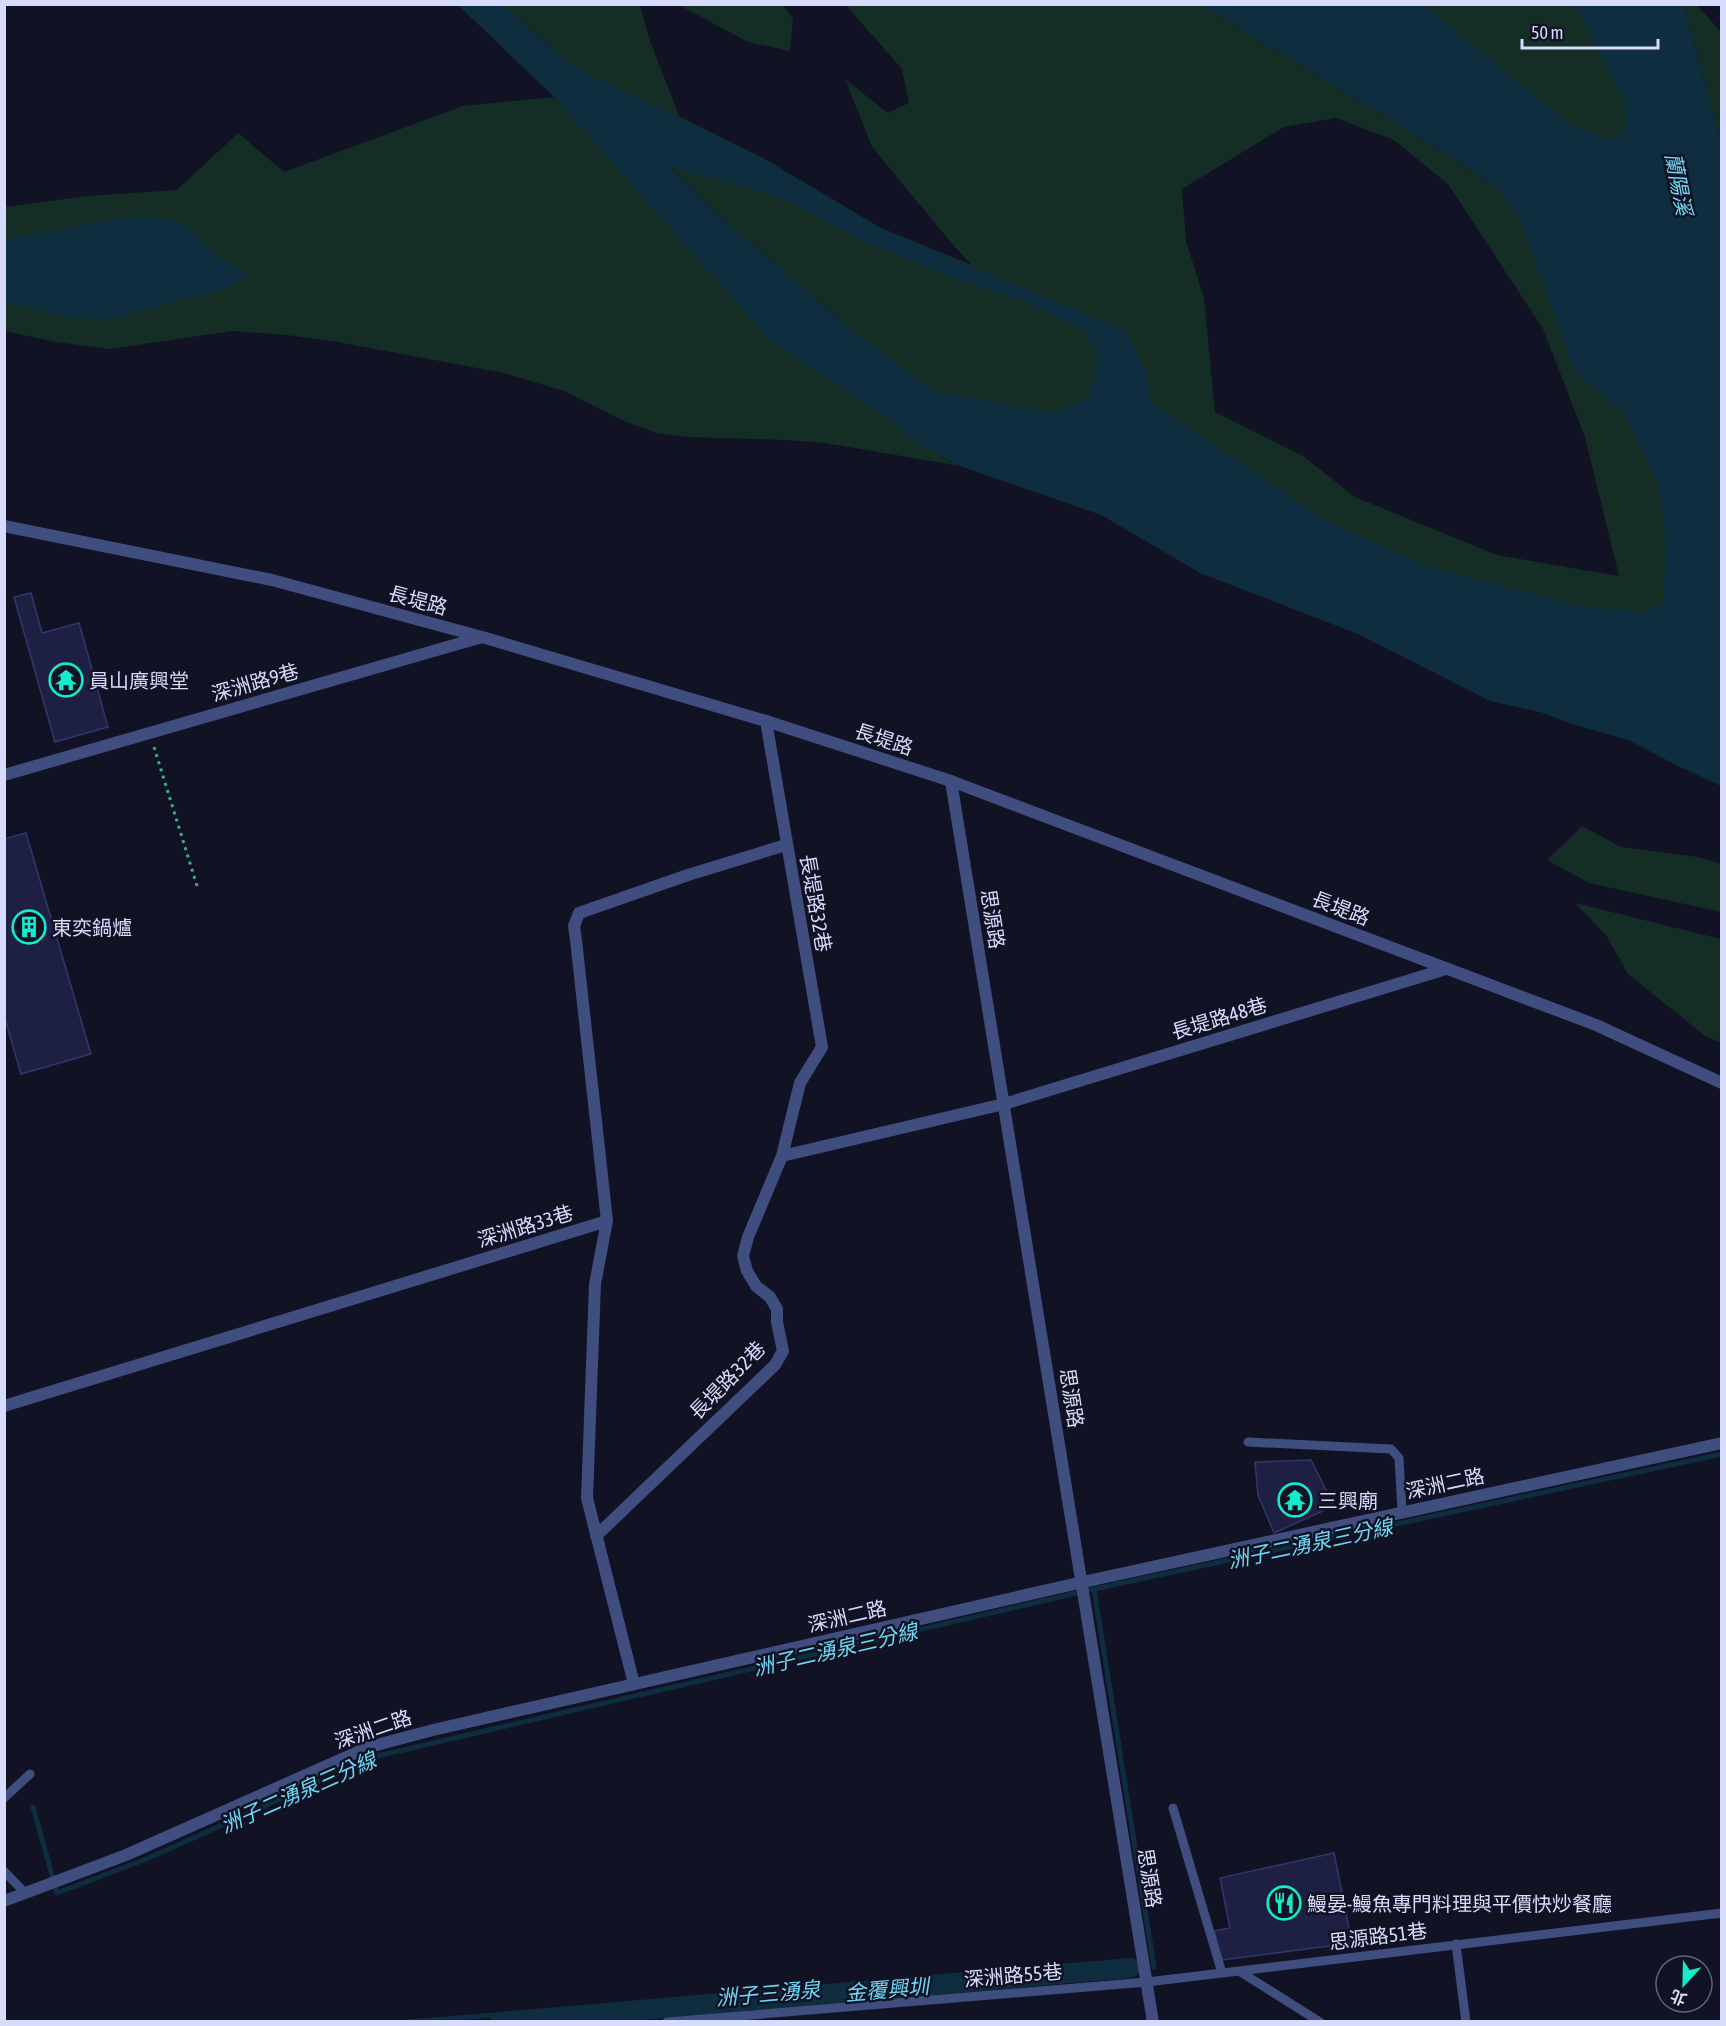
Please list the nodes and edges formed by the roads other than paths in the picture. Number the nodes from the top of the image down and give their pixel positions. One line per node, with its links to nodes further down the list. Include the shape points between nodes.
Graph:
1 (4, 526): 2 (street, 長堤路, via 272,580)
2 (482, 637): 3 (street, 長堤路); 4 (street, 深洲路9巷)
3 (765, 721): 5 (street, 長堤路); 6 (street, 長堤路32巷)
4 (4, 775)
5 (951, 781): 7 (street, 長堤路); 9 (street, 思源路)
6 (786, 845): 10 (street, 長堤路32巷, via 822,1047 800,1083); 11 (street, via 579,913 574,926)
7 (1446, 969): 8 (street, 長堤路, via 1596,1025); 9 (street, 長堤路48巷)
8 (1722, 1083)
9 (1004, 1104): 10 (street); 17 (street, 思源路)
10 (782, 1156): 16 (street, 長堤路32巷, via 743,1256 756,1286 777,1309 783,1351 775,1365)
11 (607, 1221): 12 (street, 深洲路33巷); 16 (street, via 595,1284 587,1498)
12 (4, 1406)
13 (1248, 1442): 15 (lane, via 1391,1449 1399,1458)
14 (1722, 1443): 15 (street, 深洲二路)
15 (1402, 1512): 17 (street, 深洲二路)
16 (596, 1536): 18 (street)
17 (1083, 1582): 18 (street, 深洲二路); 29 (street, 思源路)
18 (634, 1684): 23 (street, 深洲二路, via 369,1747 126,1856)
19 (30, 1774): 20 (lane)
20 (4, 1798)
21 (1173, 1808): 28 (lane)
22 (4, 1871): 23 (lane)
23 (25, 1893): 24 (street, 深洲二路)
24 (4, 1901)
25 (1722, 1912): 26 (lane, 思源路51巷)
26 (1456, 1944): 27 (lane, 思源路51巷); 33 (lane)
27 (1239, 1971): 28 (lane, 思源路51巷); 32 (lane)
28 (1222, 1973): 29 (lane, 思源路51巷)
29 (1147, 1982): 30 (lane, 深洲路55巷); 31 (street, 思源路)
30 (667, 2022)
31 (1153, 2022)
32 (1320, 2022)
33 (1466, 2022)

